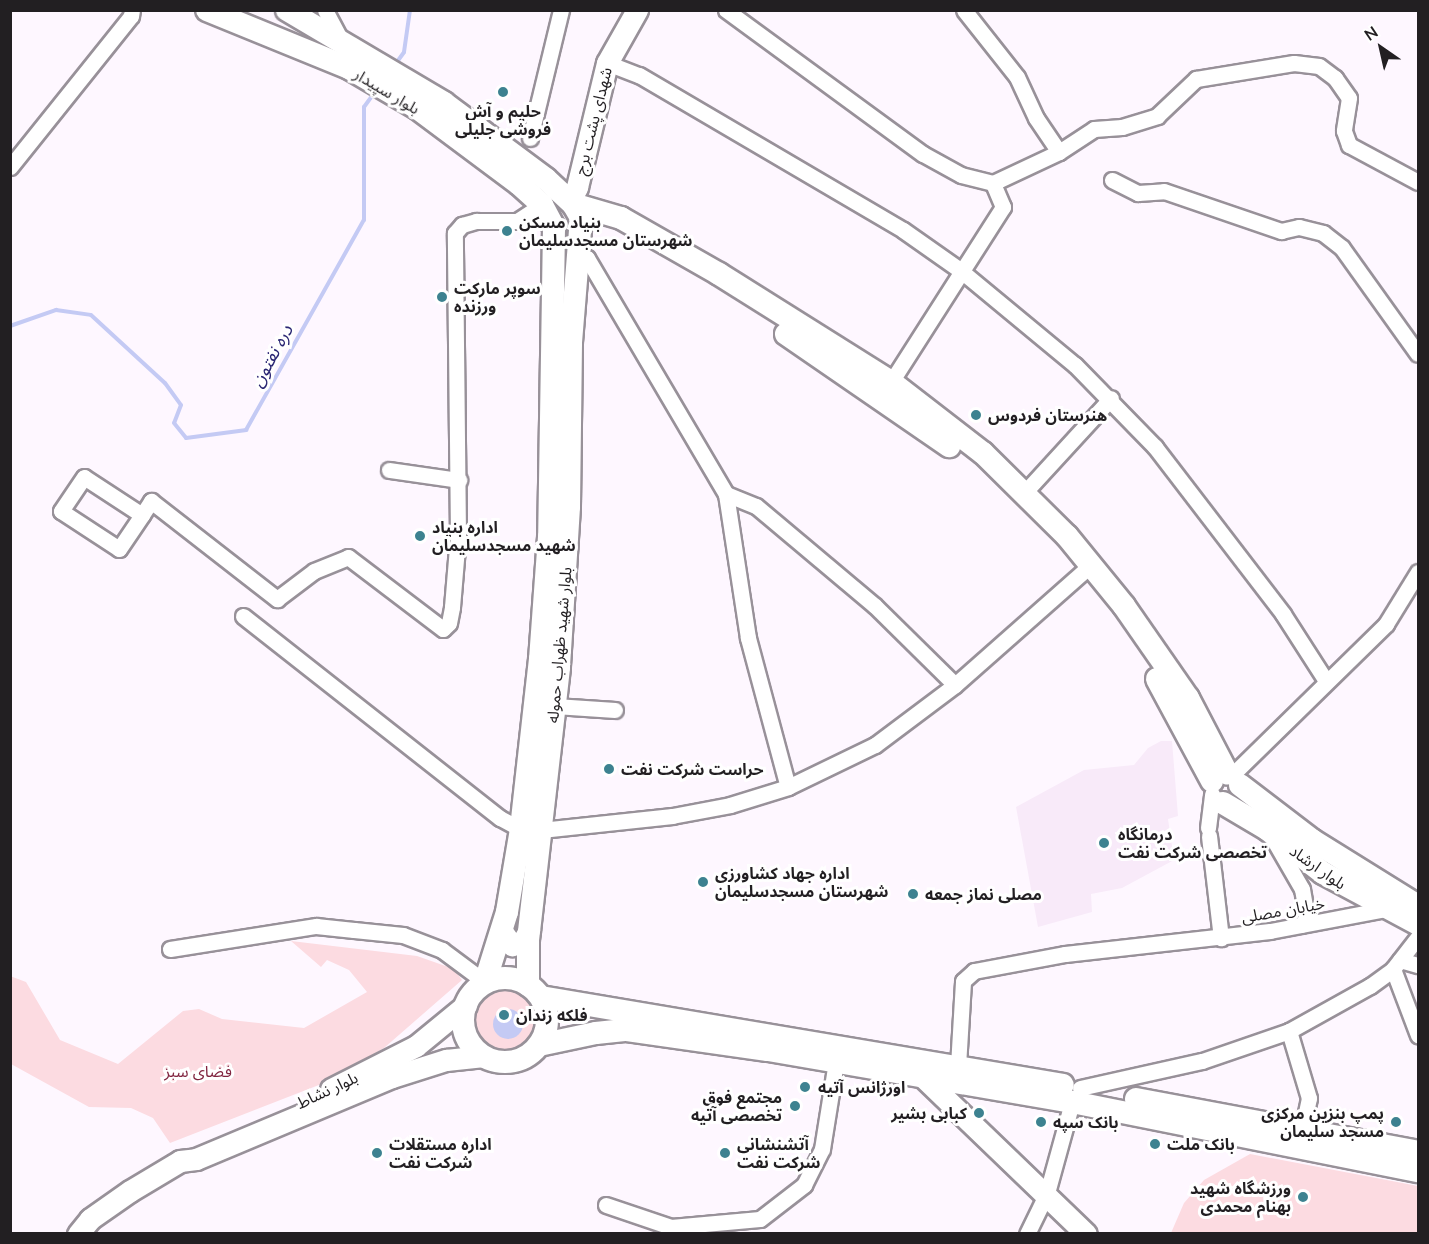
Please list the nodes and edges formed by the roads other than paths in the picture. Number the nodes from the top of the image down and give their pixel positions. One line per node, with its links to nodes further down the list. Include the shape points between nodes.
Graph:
1 (132, 10): 14 (street)
2 (207, 10): 9 (main road, بلوار سپیدار)
3 (287, 10): 10 (main road, بلوار سپیدار)
4 (325, 10): 10 (street)
5 (561, 10): 12 (street)
6 (637, 10): 11 (main road, شهدای پشت برج)
7 (726, 10): 17 (street, via 923,154 961,175)
8 (964, 10): 13 (street, via 1017,77 1036,118)
9 (226, 15): 10 (main road, بلوار سپیدار)
10 (350, 54): 18 (main road, بلوار سپیدار, via 422,99 500,167)
11 (607, 63): 18 (main road, شهدای پشت برج, via 577,187); 22 (street, via 639,75 792,163 903,230)
12 (530, 138)
13 (1059, 152): 16 (street, via 1094,129 1137,124 1157,116 1196,79 1294,63 1319,66 1335,78 1349,98 1344,131 1349,145); 17 (street)
14 (10, 167)
15 (1112, 180): 23 (street, via 1138,193 1164,191 1281,231 1299,228 1323,233 1342,248)
16 (1419, 182)
17 (993, 183): 22 (street, via 1003,207)
18 (558, 202): 19 (main road, via 581,218); 20 (main road); 24 (main road, via 601,210 642,228); 27 (street, via 517,221 476,221 455,233 453,305 459,375)
19 (582, 233): 20 (main road, via 574,243); 21 (main road, بلوار شهید ظهراب حموله); 31 (main road, via 603,227 625,235 770,323 973,463)
20 (555, 246): 21 (main road); 41 (main road, بلوار شهید ظهراب حموله, via 549,537)
21 (580, 257): 29 (street, via 587,258); 36 (main road, بلوار شهید ظهراب حموله, via 571,343 569,507)
22 (960, 270): 24 (street); 25 (street)
23 (1419, 354)
24 (891, 382): 28 (main road, via 983,453)
25 (1111, 398): 28 (street); 34 (street, via 1204,510 1283,614)
26 (390, 470): 27 (street)
27 (459, 480): 30 (street, via 452,607 443,629 348,557 314,571 277,599 151,501)
28 (1025, 492): 31 (main road)
29 (726, 494): 35 (street, via 756,506 857,591); 39 (street, via 748,638)
30 (142, 515): 30 (street, via 119,549 61,511 84,477)
31 (1087, 568): 35 (street); 38 (main road)
32 (1419, 572): 34 (street, via 1386,624)
33 (243, 616): 41 (street, via 500,818)
34 (1326, 681): 38 (street)
35 (955, 685): 39 (street, via 875,745)
36 (555, 706): 37 (street); 41 (main road, بلوار شهید ظهراب حموله)
37 (615, 710)
38 (1224, 785): 40 (main road, بلوار ارشاد); 42 (main road, بلوار ارشاد, via 1312,840); 47 (street, via 1208,832)
39 (788, 787): 41 (street, via 730,805 672,816)
40 (1267, 829): 42 (main road, بلوار ارشاد, via 1323,873); 43 (street, via 1302,889 1307,917)
41 (531, 830): 44 (main road, بلوار شهید ظهراب حموله); 45 (main road, بلوار شهید ظهراب حموله)
42 (1407, 912): 43 (street, خیابان مصلی)
43 (1301, 925): 47 (street, خیابان مصلی)
44 (501, 930): 45 (main road, via 512,945 523,941); 51 (main road, بلوار شهید ظهراب حموله)
45 (529, 930): 52 (main road, بلوار شهید ظهراب حموله)
46 (1419, 937): 49 (street)
47 (1221, 938): 61 (street, خیابان مصلی, via 1065,954 974,971 963,981)
48 (170, 949): 51 (street, via 316,926 403,935 442,950)
49 (1397, 964): 50 (street); 55 (street, via 1370,986); 57 (street)
50 (1419, 965)
51 (485, 982): 52 (main road, via 507,978); 53 (main road)
52 (535, 991): 54 (main road); 58 (main road, via 548,1016)
53 (466, 1005): 59 (main road, via 463,1024 468,1040); 66 (main road, بلوار نشاط, via 416,1046 317,1096 212,1140 186,1153)
54 (598, 1005): 56 (main road, via 584,1017); 61 (main road)
55 (1290, 1031): 63 (street, via 1202,1061); 64 (street, via 1309,1098)
56 (596, 1033): 58 (main road); 60 (main road, via 627,1030)
57 (1418, 1035)
58 (539, 1045): 59 (main road, via 516,1061 496,1062)
59 (484, 1056): 66 (main road, بلوار نشاط, via 446,1060 392,1077 196,1159)
60 (836, 1062): 62 (main road); 69 (street, via 822,1149 804,1185 760,1219 671,1227)
61 (958, 1066): 63 (main road)
62 (923, 1077): 63 (main road); 68 (main road)
63 (1076, 1095): 64 (main road); 67 (main road); 68 (street)
64 (1302, 1132): 65 (main road)
65 (1419, 1152)
66 (180, 1161): 70 (main road, بلوار نشاط, via 130,1191)
67 (1419, 1171)
68 (1047, 1193): 71 (street); 72 (main road)
69 (606, 1205)
70 (78, 1233)
71 (1027, 1233)
72 (1086, 1233)

